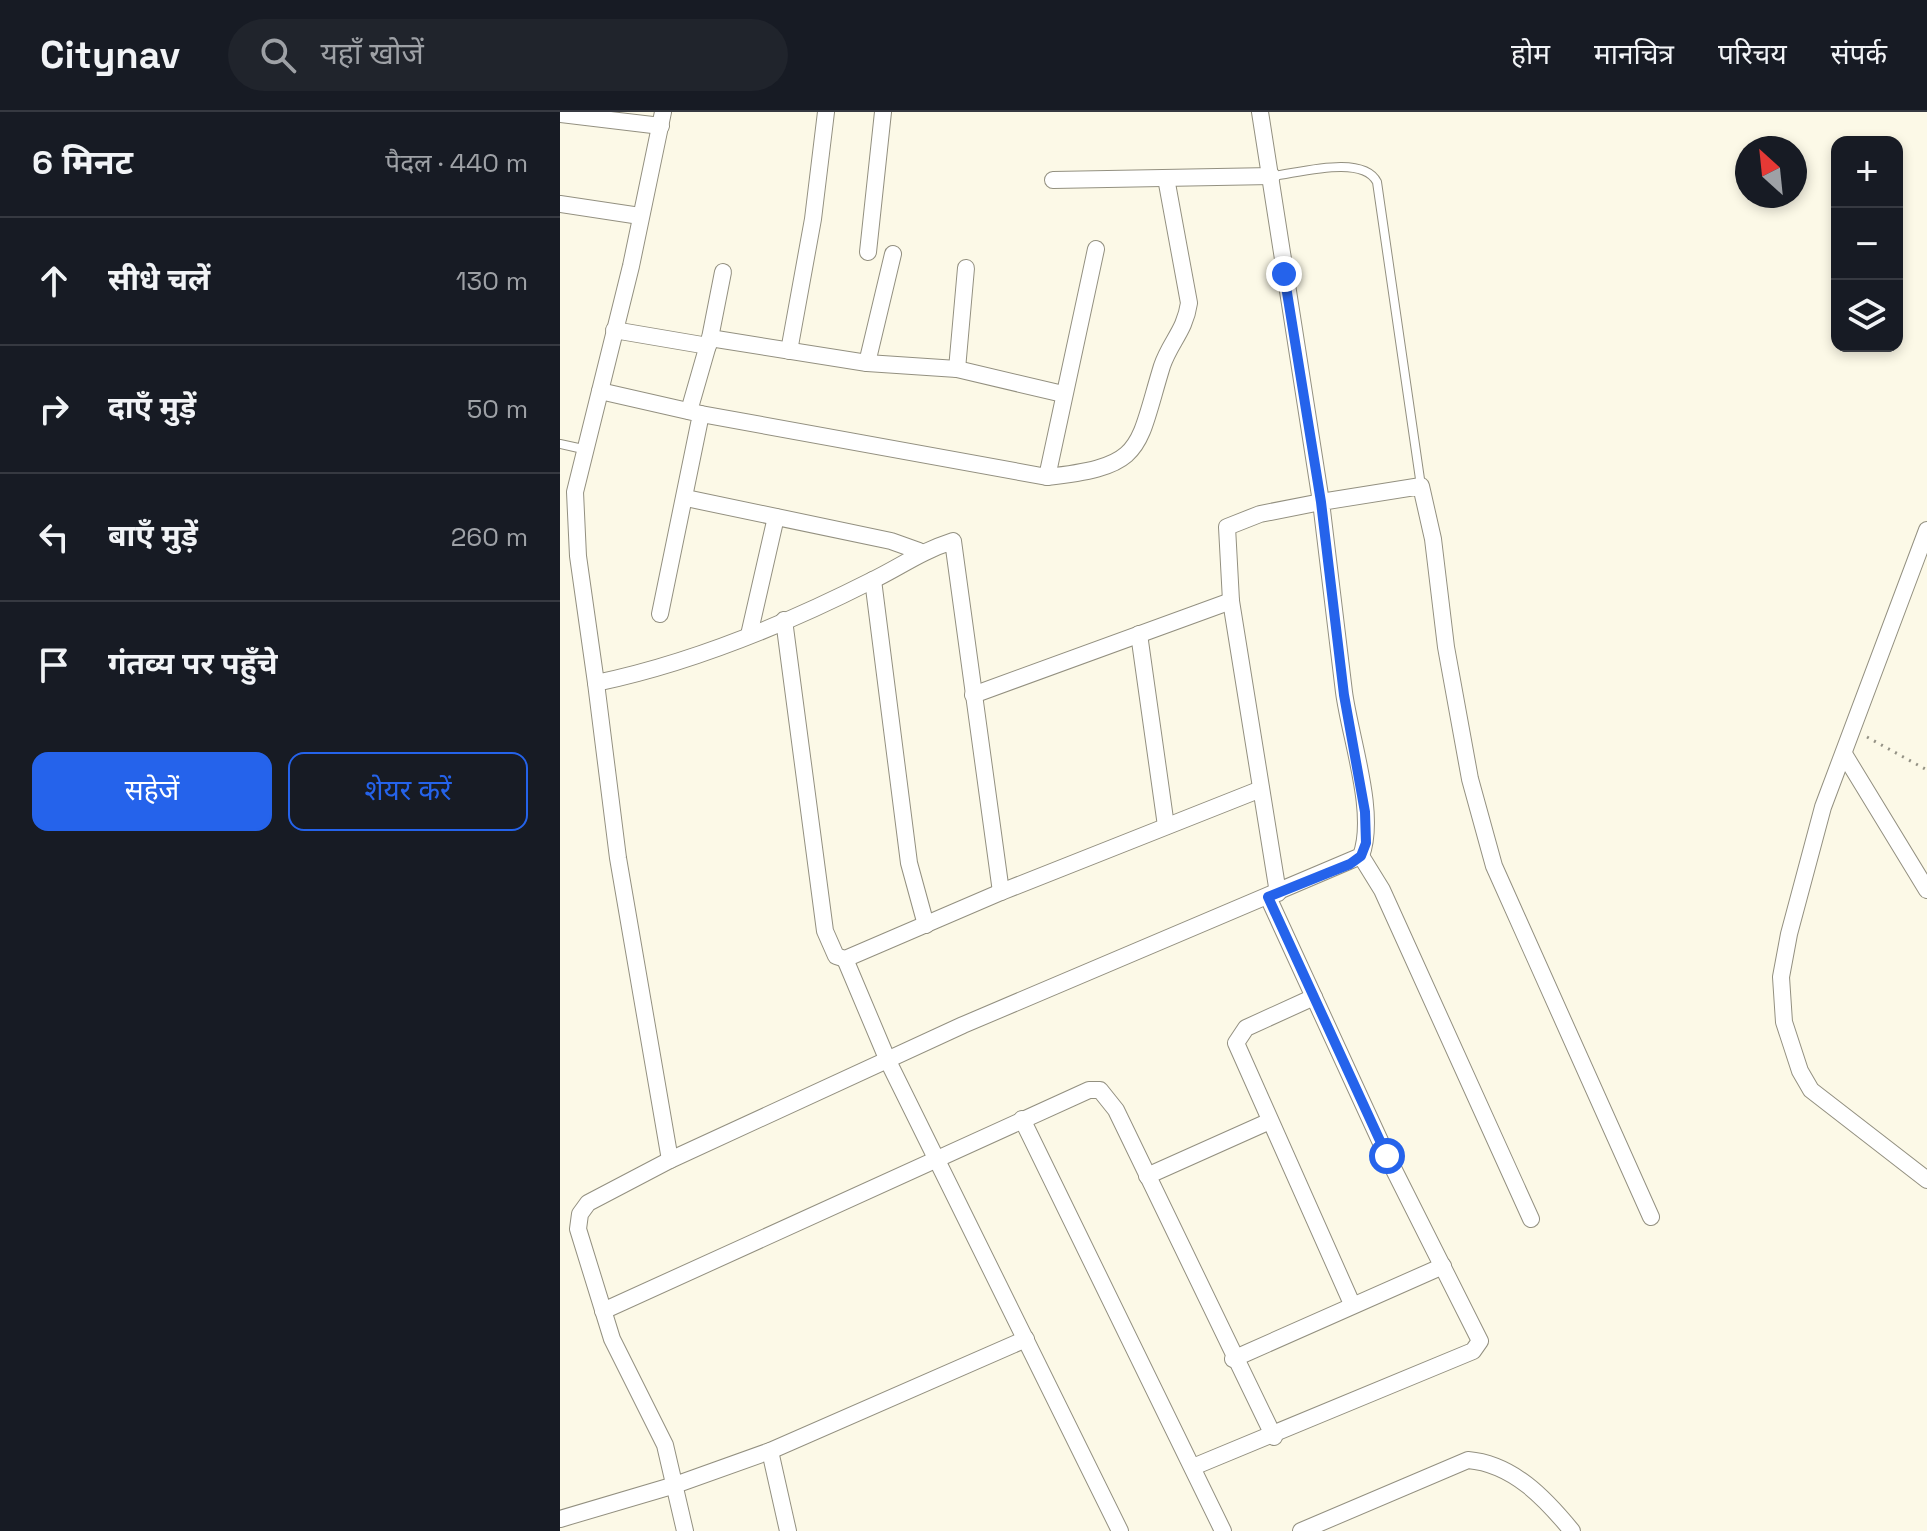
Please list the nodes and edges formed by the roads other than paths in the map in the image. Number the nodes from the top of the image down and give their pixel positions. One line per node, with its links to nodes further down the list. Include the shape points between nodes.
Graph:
1 (826, 112): 18 (street)
2 (883, 112): 12 (street)
3 (1260, 112): 6 (street)
4 (560, 114): 5 (street)
5 (662, 119): 10 (street)
6 (1272, 176): 7 (street); 27 (lane, via 1351,166 1364,168 1377,182); 29 (street)
7 (1166, 178): 8 (street); 26 (street, via 1189,303 1187,322 1163,364 1139,442 1112,466)
8 (1053, 180)
9 (560, 204): 10 (street)
10 (640, 216): 16 (street)
11 (1096, 249): 22 (street)
12 (868, 252)
13 (893, 254): 19 (street)
14 (966, 268): 20 (street)
15 (723, 272): 17 (street)
16 (614, 330): 17 (street); 21 (street)
17 (709, 342): 18 (street); 23 (street)
18 (789, 351): 19 (street)
19 (867, 363): 20 (street)
20 (957, 369): 22 (street)
21 (600, 391): 23 (street); 25 (street)
22 (1063, 394): 26 (street)
23 (695, 413): 26 (street); 28 (street)
24 (560, 444): 25 (lane)
25 (583, 449): 40 (street, via 575,492 578,556)
26 (1047, 477)
27 (1421, 486): 29 (street); 59 (street, via 1470,779 1494,866)
28 (686, 498): 30 (street); 36 (street)
29 (1321, 502): 35 (street, via 1260,514 1227,527); 45 (street, via 1344,695 1365,812)
30 (776, 517): 32 (street); 39 (street)
31 (1927, 530): 33 (street)
32 (919, 551): 34 (street); 41 (street, via 953,541)
33 (1923, 554): 42 (street)
34 (873, 580): 37 (street); 49 (street, via 909,863)
35 (1231, 601): 38 (street); 43 (street)
36 (660, 614)
37 (784, 620): 39 (street); 50 (street, via 825,931 836,956)
38 (1139, 634): 41 (street); 44 (street)
39 (749, 635): 40 (street, via 661,670)
40 (596, 683): 56 (street, via 618,858)
41 (973, 695): 47 (street)
42 (1844, 754): 46 (street); 58 (street, via 1823,807 1789,934 1781,977 1784,1022 1811,1090)
43 (1261, 789): 44 (street); 48 (street)
44 (1166, 826): 47 (street)
45 (1361, 856): 48 (street); 60 (street, via 1382,890)
46 (1927, 890)
47 (1001, 892): 49 (street)
48 (1273, 895): 51 (street); 52 (street)
49 (926, 925): 50 (street)
50 (845, 959): 52 (street)
51 (1314, 997): 54 (street, via 1246,1028 1236,1043); 61 (street)
52 (888, 1061): 55 (street); 56 (street)
53 (1022, 1119): 55 (street); 57 (street, via 1100,1090 1116,1110); 68 (street)
54 (1270, 1121): 57 (street); 62 (street)
55 (936, 1157): 63 (street); 64 (street)
56 (670, 1160): 63 (street, via 596,1198 580,1214 578,1229)
57 (1147, 1176): 65 (street)
58 (1927, 1180)
59 (1651, 1217)
60 (1531, 1219)
61 (1443, 1266): 62 (street); 66 (street, via 1479,1346)
62 (1352, 1304): 65 (street)
63 (603, 1311): 69 (street, via 624,1368 658,1427)
64 (1026, 1339): 67 (street); 73 (street)
65 (1233, 1359): 66 (street)
66 (1274, 1437): 68 (street)
67 (770, 1451): 69 (street); 72 (street)
68 (1193, 1467): 74 (street)
69 (675, 1485): 70 (street); 71 (street)
70 (560, 1519)
71 (685, 1531)
72 (788, 1531)
73 (1120, 1531)
74 (1223, 1531)
75 (1301, 1531): 76 (street, via 1468,1460 1490,1462 1512,1474 1547,1501)
76 (1572, 1531)

